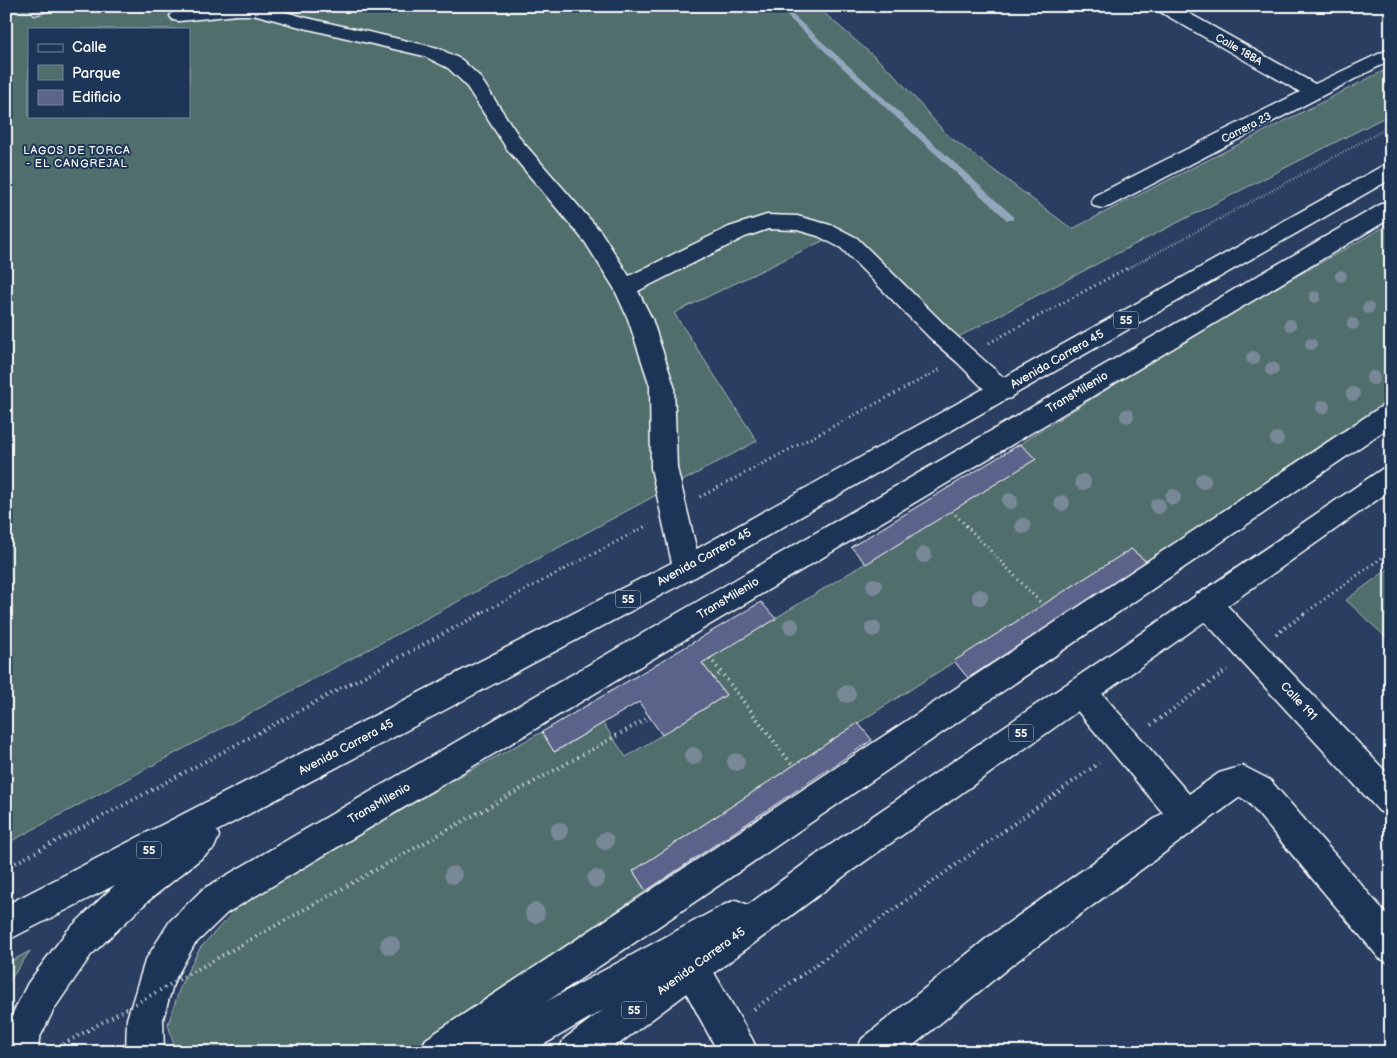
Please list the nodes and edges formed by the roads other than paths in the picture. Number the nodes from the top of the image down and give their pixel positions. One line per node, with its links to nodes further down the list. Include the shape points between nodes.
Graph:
1 (1164, 6): 4 (main road, Calle 188A)
2 (179, 16): 8 (main road, via 258,10 432,52 455,64 472,80 514,145 593,237)
3 (1391, 53): 4 (main road, Carrera 23)
4 (1314, 92): 6 (main road, Carrera 23)
5 (1391, 170): 9 (main road, Avenida Carrera 45 / 55)
6 (1102, 201)
7 (1391, 208): 24 (main road, TransMilenio, via 215,901 182,933 158,974 145,1019)
8 (625, 288): 9 (main road, via 736,232 767,222 797,223 826,231 849,243); 12 (main road, via 640,319 662,386 664,468)
9 (1002, 391): 12 (main road, Avenida Carrera 45 / 55)
10 (1391, 414): 25 (main road)
11 (1391, 476): 13 (main road, Avenida Carrera 45 / 55)
12 (687, 568): 15 (main road, Avenida Carrera 45 / 55)
13 (1206, 603): 14 (main road, Avenida Carrera 45 / 55); 16 (main road, Calle 191)
14 (1081, 692): 17 (main road); 18 (main road, Avenida Carrera 45 / 55)
15 (248, 799): 19 (main road, Avenida Carrera 45 / 55); 23 (main road, via 136,889 79,943 42,996 21,1036)
16 (1391, 800)
17 (1186, 816): 20 (main road, via 1230,784 1243,781 1259,791); 28 (main road, via 1000,951)
18 (835, 862): 21 (main road, Avenida Carrera 45 / 55); 26 (main road, via 532,1029)
19 (6, 924)
20 (1391, 946)
21 (691, 968): 22 (main road); 27 (main road, Avenida Carrera 45 / 55)
22 (732, 1041)
23 (19, 1052)
24 (145, 1052)
25 (439, 1052)
26 (498, 1052)
27 (577, 1052)
28 (875, 1052)

